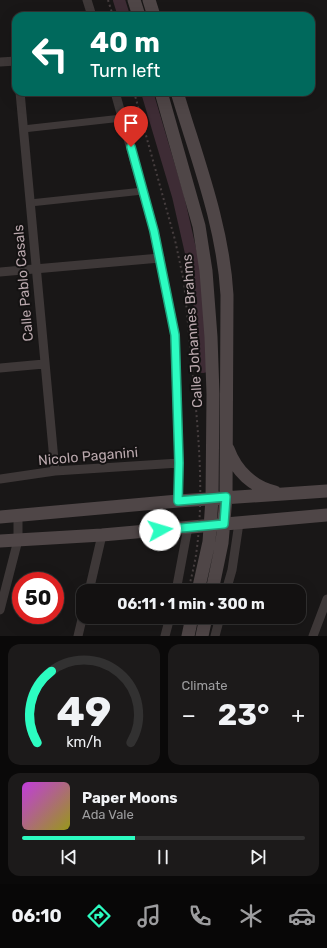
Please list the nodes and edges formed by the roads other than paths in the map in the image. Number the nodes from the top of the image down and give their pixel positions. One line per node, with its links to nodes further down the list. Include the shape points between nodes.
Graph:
1 (87, 0): 4 (street)
2 (134, 0): 5 (main road)
3 (149, 0): 6 (main road)
4 (91, 12)
5 (138, 12)
6 (153, 12)
7 (12, 61): 8 (street)
8 (0, 62)
9 (20, 96): 14 (street, Calle Pablo Casals)
10 (116, 96): 13 (street, Calle Johannes Brahms)
11 (162, 96): 29 (main road, Calle Johannes Brahms, via 199,226 206,271 213,394)
12 (178, 96): 22 (main road, via 211,204 223,256 227,295)
13 (122, 118): 14 (street); 15 (street, Calle Johannes Brahms)
14 (23, 129): 16 (street, Calle Pablo Casals)
15 (143, 190): 16 (street); 17 (street, Calle Johannes Brahms)
16 (30, 202): 18 (street, Calle Pablo Casals)
17 (160, 258): 18 (street); 23 (street, Calle Johannes Brahms, via 175,335)
18 (36, 269): 19 (street); 20 (street, Calle Pablo Casals)
19 (0, 272)
20 (44, 364): 21 (street); 24 (street, Calle Pablo Casals)
21 (0, 368)
22 (227, 445): 27 (main road, via 235,463 247,478 264,489); 28 (main road)
23 (179, 463): 24 (street, Nicolo Paganini); 30 (street, Calle Johannes Brahms)
24 (55, 471): 25 (street, Nicolo Paganini)
25 (0, 479)
26 (327, 491): 27 (main road)
27 (283, 494): 28 (main road)
28 (226, 497): 29 (main road); 35 (main road)
29 (212, 499): 30 (main road); 36 (main road, Calle Johannes Brahms)
30 (178, 501): 32 (main road)
31 (327, 514): 34 (main road)
32 (18, 515): 33 (main road); 39 (street)
33 (0, 517)
34 (238, 523): 35 (main road); 45 (street)
35 (224, 524): 36 (main road); 44 (main road)
36 (210, 525): 37 (main road); 43 (main road, Calle Johannes Brahms)
37 (188, 527): 38 (main road); 42 (street)
38 (102, 535): 39 (main road); 41 (street)
39 (18, 540): 40 (main road); 47 (street)
40 (0, 541)
41 (91, 584)
42 (177, 584)
43 (200, 584)
44 (213, 584)
45 (228, 584)
46 (327, 599): 58 (street)
47 (0, 610)
48 (81, 624): 53 (street)
49 (168, 624): 54 (street)
50 (191, 624): 55 (main road)
51 (205, 624): 56 (main road)
52 (218, 624): 57 (street)
53 (78, 636)
54 (165, 636)
55 (188, 636)
56 (202, 636)
57 (215, 636)
58 (313, 636)

